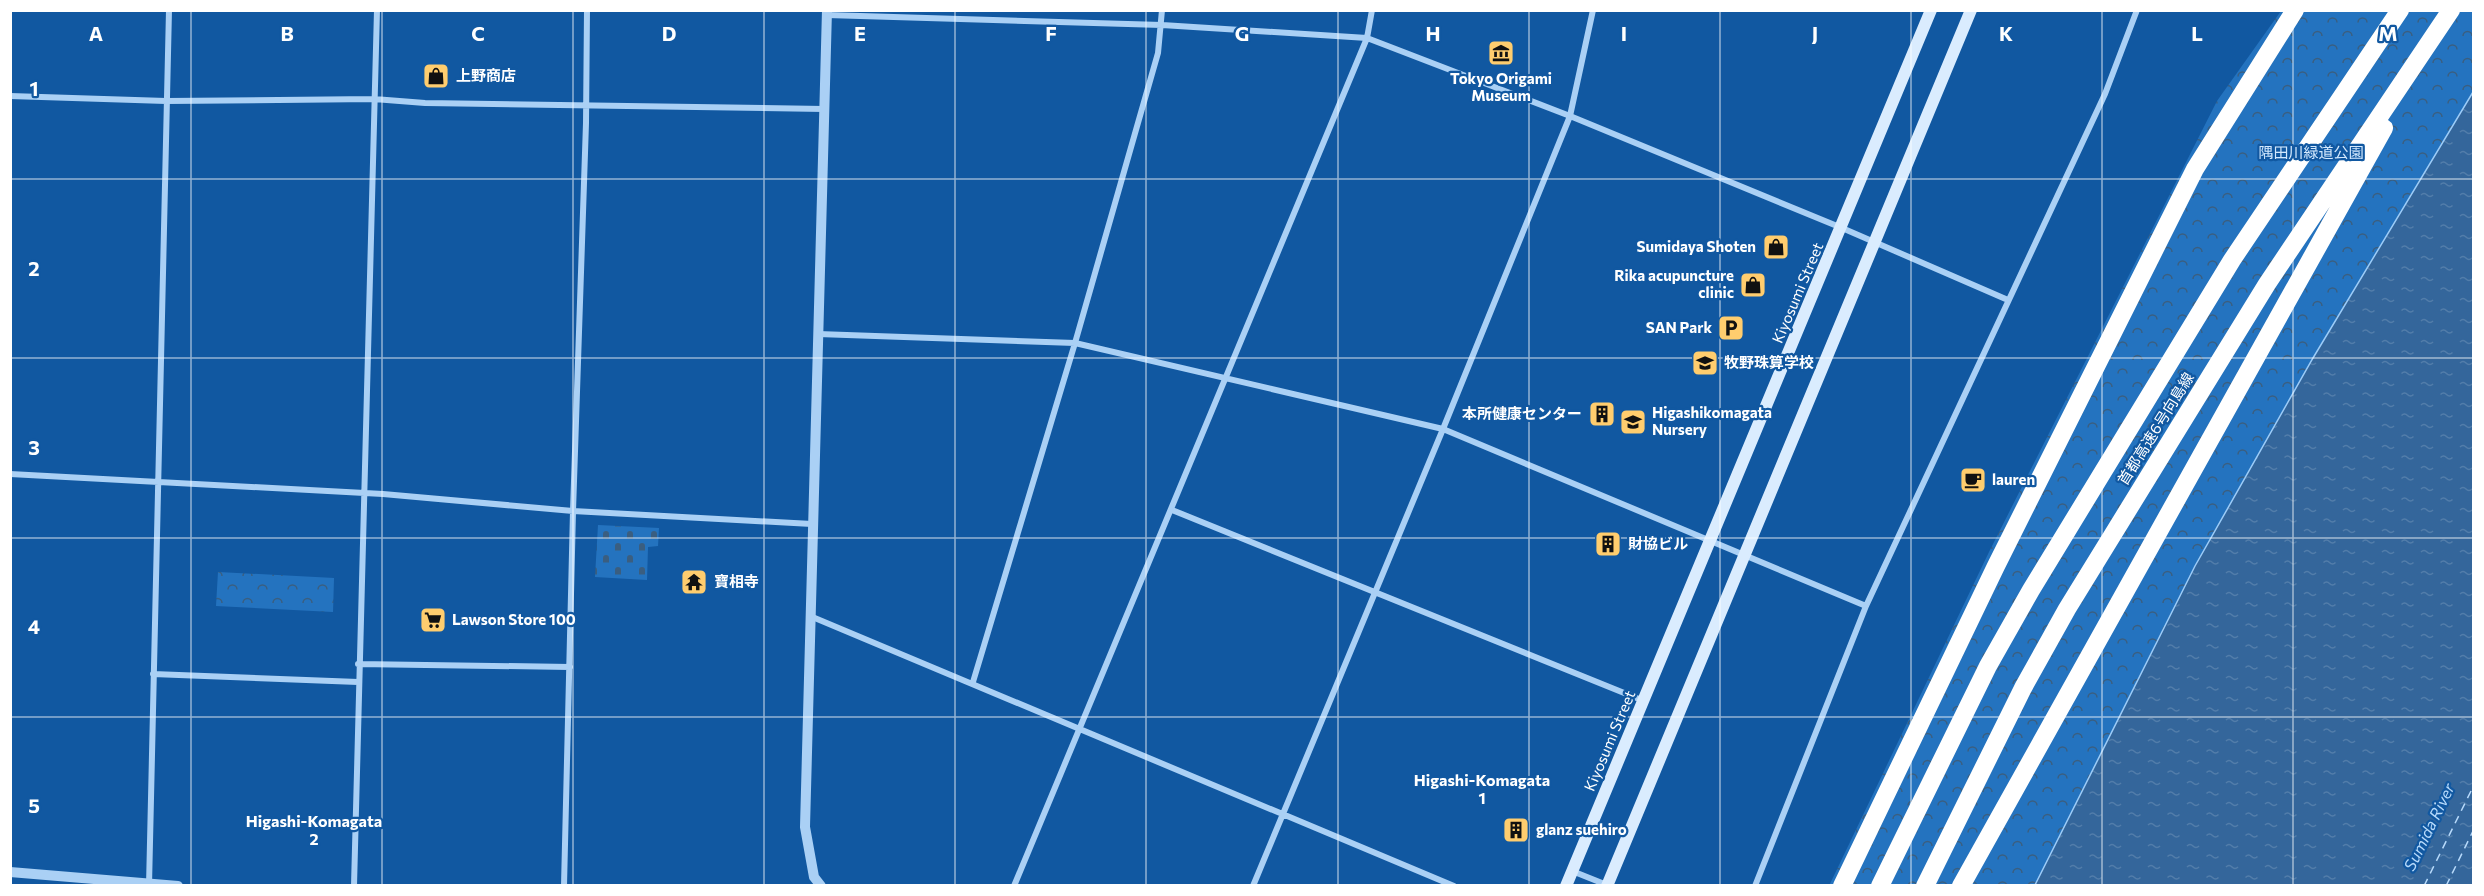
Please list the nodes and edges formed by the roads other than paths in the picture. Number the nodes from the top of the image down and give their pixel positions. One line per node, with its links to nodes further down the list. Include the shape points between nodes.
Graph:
1 (169, 10): 18 (street)
2 (377, 10): 17 (street)
3 (587, 10): 19 (street)
4 (1162, 10): 14 (street)
5 (1371, 10): 15 (street)
6 (1593, 10): 21 (street)
7 (1931, 10): 22 (main road, Kiyosumi Street)
8 (1971, 10): 23 (main road)
9 (2137, 10): 24 (street, via 2105,94)
10 (2295, 10): 61 (highway, via 2195,169)
11 (2400, 10): 62 (highway, 首都高速6号向島線, via 2232,260 2031,590 1988,666)
12 (2449, 12): 63 (highway, 首都高速6号向島線, via 2267,284 2067,609); 64 (highway)
13 (827, 13): 14 (street); 20 (street)
14 (1162, 25): 15 (street); 26 (street, via 1158,53)
15 (1368, 38): 21 (street); 27 (street)
16 (10, 96): 18 (street)
17 (374, 99): 18 (street); 19 (street); 31 (street)
18 (166, 101): 30 (street)
19 (586, 104): 20 (street); 33 (street)
20 (824, 109): 25 (street)
21 (1570, 116): 22 (street); 28 (street)
22 (1842, 228): 23 (street); 35 (main road, Kiyosumi Street)
23 (1874, 243): 24 (street); 36 (main road)
24 (2008, 300): 38 (street)
25 (818, 334): 26 (street); 34 (street)
26 (1075, 343): 27 (street); 44 (street)
27 (1227, 378): 28 (street); 32 (street)
28 (1443, 429): 35 (street); 37 (street)
29 (10, 474): 30 (street)
30 (157, 482): 31 (street); 42 (street)
31 (363, 493): 33 (street); 40 (street)
32 (1172, 510): 37 (street); 46 (street)
33 (573, 511): 34 (street); 41 (street)
34 (812, 524): 39 (street)
35 (1711, 540): 36 (street); 45 (main road, Kiyosumi Street)
36 (1744, 556): 38 (street); 59 (main road)
37 (1375, 591): 45 (street); 47 (street)
38 (1866, 606): 60 (street)
39 (810, 616): 44 (street); 54 (street, via 805,827 814,877)
40 (358, 664): 41 (street); 43 (street)
41 (570, 667): 53 (street)
42 (153, 674): 43 (street); 50 (street)
43 (358, 682): 52 (street)
44 (972, 682): 46 (street)
45 (1644, 701): 48 (main road, Kiyosumi Street)
46 (1080, 729): 47 (street); 55 (street)
47 (1284, 813): 56 (street); 57 (street)
48 (1572, 871): 58 (main road, Kiyosumi Street); 59 (street)
49 (10, 872): 50 (street)
50 (149, 884): 51 (street)
51 (178, 885)
52 (354, 885)
53 (564, 885)
54 (821, 885)
55 (1014, 885)
56 (1253, 885)
57 (1454, 885)
58 (1566, 885)
59 (1607, 885)
60 (1755, 885)
61 (1842, 885)
62 (1880, 885)
63 (1925, 885)
64 (1961, 885)

